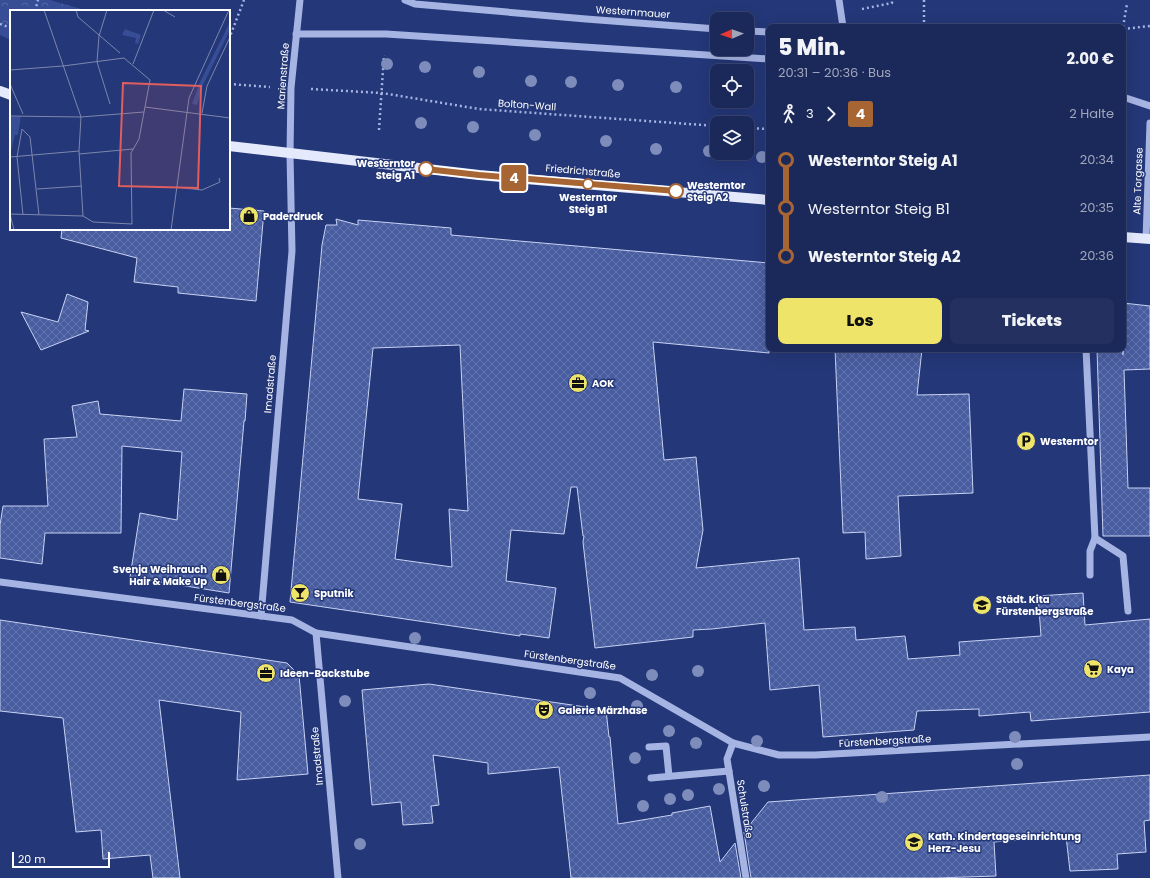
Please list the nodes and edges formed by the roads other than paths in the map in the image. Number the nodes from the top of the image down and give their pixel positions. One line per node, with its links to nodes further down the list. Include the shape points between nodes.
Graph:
1 (300, 0): 8 (street, Marienstraße)
2 (405, 0): 5 (street, Westernmauer, via 416,4)
3 (839, 0): 4 (street)
4 (843, 24)
5 (710, 28)
6 (754, 31): 7 (street)
7 (766, 32)
8 (296, 34): 9 (street, via 386,34); 16 (street, Marienstraße, via 291,88)
9 (766, 59)
10 (0, 91): 11 (main road)
11 (10, 95)
12 (1126, 98): 13 (street)
13 (1150, 106)
14 (1150, 124): 19 (street, Alte Torgasse)
15 (230, 146): 16 (main road, Friedrichstraße)
16 (290, 154): 17 (main road, Friedrichstraße, via 479,175); 25 (street, Imadstraße, via 292,250)
17 (766, 200)
18 (1126, 236): 19 (main road)
19 (1148, 239)
20 (1086, 352): 21 (street)
21 (1095, 538): 22 (street, via 1090,551); 24 (street, via 1123,556)
22 (1090, 575)
23 (0, 582): 25 (street, Fürstenbergstraße)
24 (1128, 611)
25 (261, 616): 26 (street, Fürstenbergstraße, via 292,620)
26 (316, 633): 28 (street, Fürstenbergstraße, via 620,678); 33 (street, Imadstraße)
27 (1150, 737): 28 (street, Fürstenbergstraße, via 815,755 779,754)
28 (733, 743): 30 (street, Schulstraße, via 727,759)
29 (648, 748): 31 (street, via 666,746)
30 (729, 771): 31 (street); 34 (street, Schulstraße)
31 (669, 776): 32 (street)
32 (651, 778)
33 (338, 878)
34 (746, 878)

